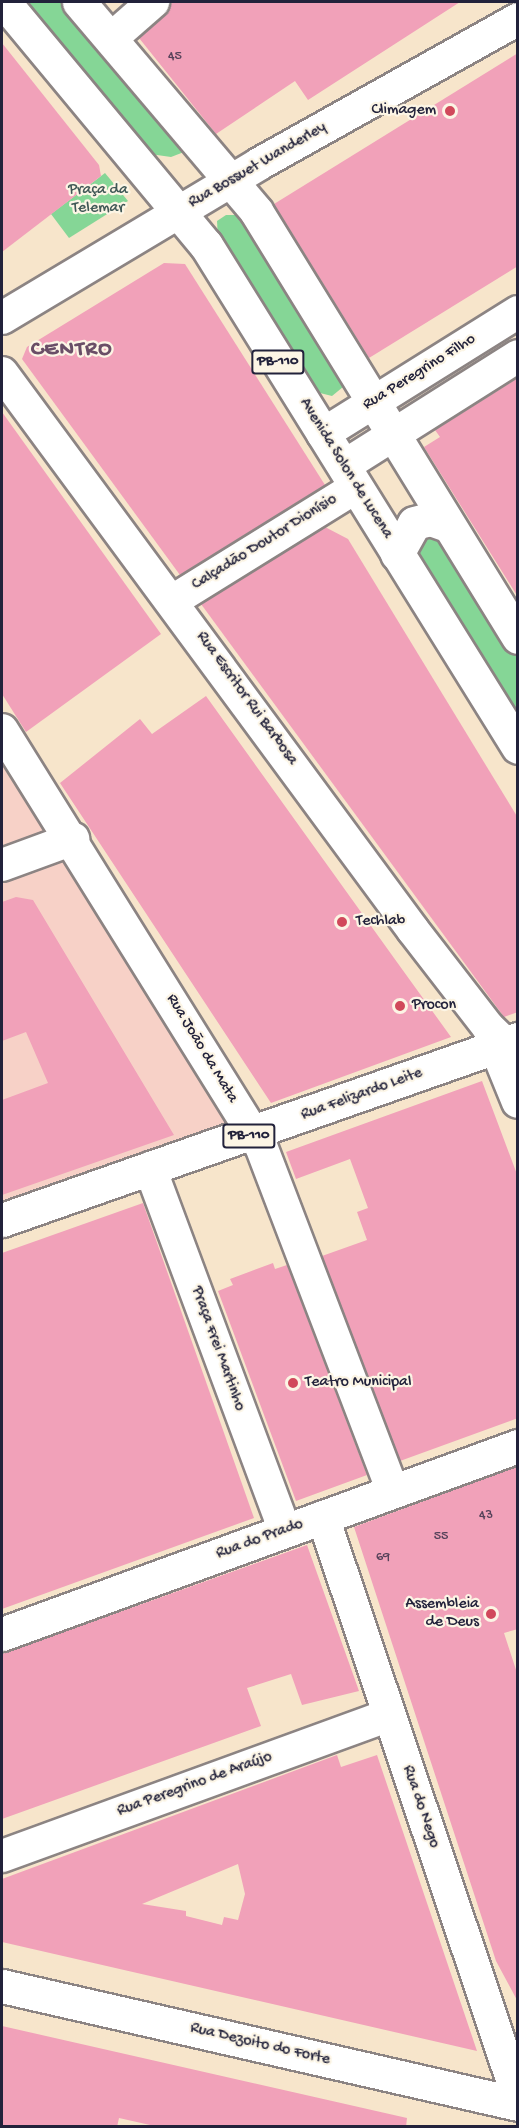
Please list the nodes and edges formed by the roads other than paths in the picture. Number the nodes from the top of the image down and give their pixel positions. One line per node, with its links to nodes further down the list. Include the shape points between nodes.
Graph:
1 (4, 2): 8 (main road, Avenida Solon de Lucena / PB-110)
2 (79, 2): 6 (main road)
3 (153, 2): 6 (street)
4 (508, 2): 5 (street)
5 (518, 18): 7 (street, Rua Bossuet Wanderley)
6 (112, 38): 7 (main road)
7 (233, 179): 8 (street, Rua Bossuet Wanderley); 13 (main road)
8 (181, 210): 10 (street, Rua Bossuet Wanderley); 14 (main road, Avenida Solon de Lucena / PB-110)
9 (518, 312): 13 (street, Rua Peregrino Filho)
10 (2, 318)
11 (518, 356): 15 (street)
12 (2, 373): 19 (street, Rua Escritor Rui Barbosa)
13 (371, 403): 14 (street, Rua Peregrino Filho); 15 (main road)
14 (323, 434): 16 (main road, Avenida Solon de Lucena / PB-110)
15 (392, 435): 16 (street); 17 (main road)
16 (355, 485): 18 (main road, Avenida Solon de Lucena / PB-110); 19 (street, Calçadão Doutor Dionísio)
17 (447, 525): 18 (main road, via 430,519 414,523); 20 (main road)
18 (397, 554): 22 (main road, Avenida Solon de Lucena / PB-110)
19 (180, 607): 25 (street, Rua Escritor Rui Barbosa)
20 (518, 637)
21 (2, 730): 23 (street, Rua João da Mata)
22 (518, 747)
23 (72, 838): 24 (street); 27 (street, Rua João da Mata)
24 (2, 865)
25 (504, 1042): 26 (street, Rua Escritor Rui Barbosa); 27 (main road, Rua Felizardo Leite / PB-110)
26 (518, 1102)
27 (254, 1135): 28 (main road, Rua Felizardo Leite / PB-110); 31 (street, Rua João da Mata)
28 (150, 1168): 29 (main road, Rua Felizardo Leite / PB-110); 33 (street, Praça Frei Martinho)
29 (2, 1220)
30 (518, 1446): 31 (main road, Rua do Prado)
31 (393, 1492): 32 (main road, Rua do Prado)
32 (323, 1517): 33 (main road, Rua do Prado); 35 (street, Rua do Nego)
33 (285, 1531): 34 (main road, Rua do Prado)
34 (2, 1634)
35 (389, 1714): 36 (street, Rua Peregrino de Araújo); 38 (street, Rua do Nego)
36 (2, 1856)
37 (2, 1986): 39 (main road, Rua Dezoito do Forte)
38 (518, 2097)
39 (518, 2104)

